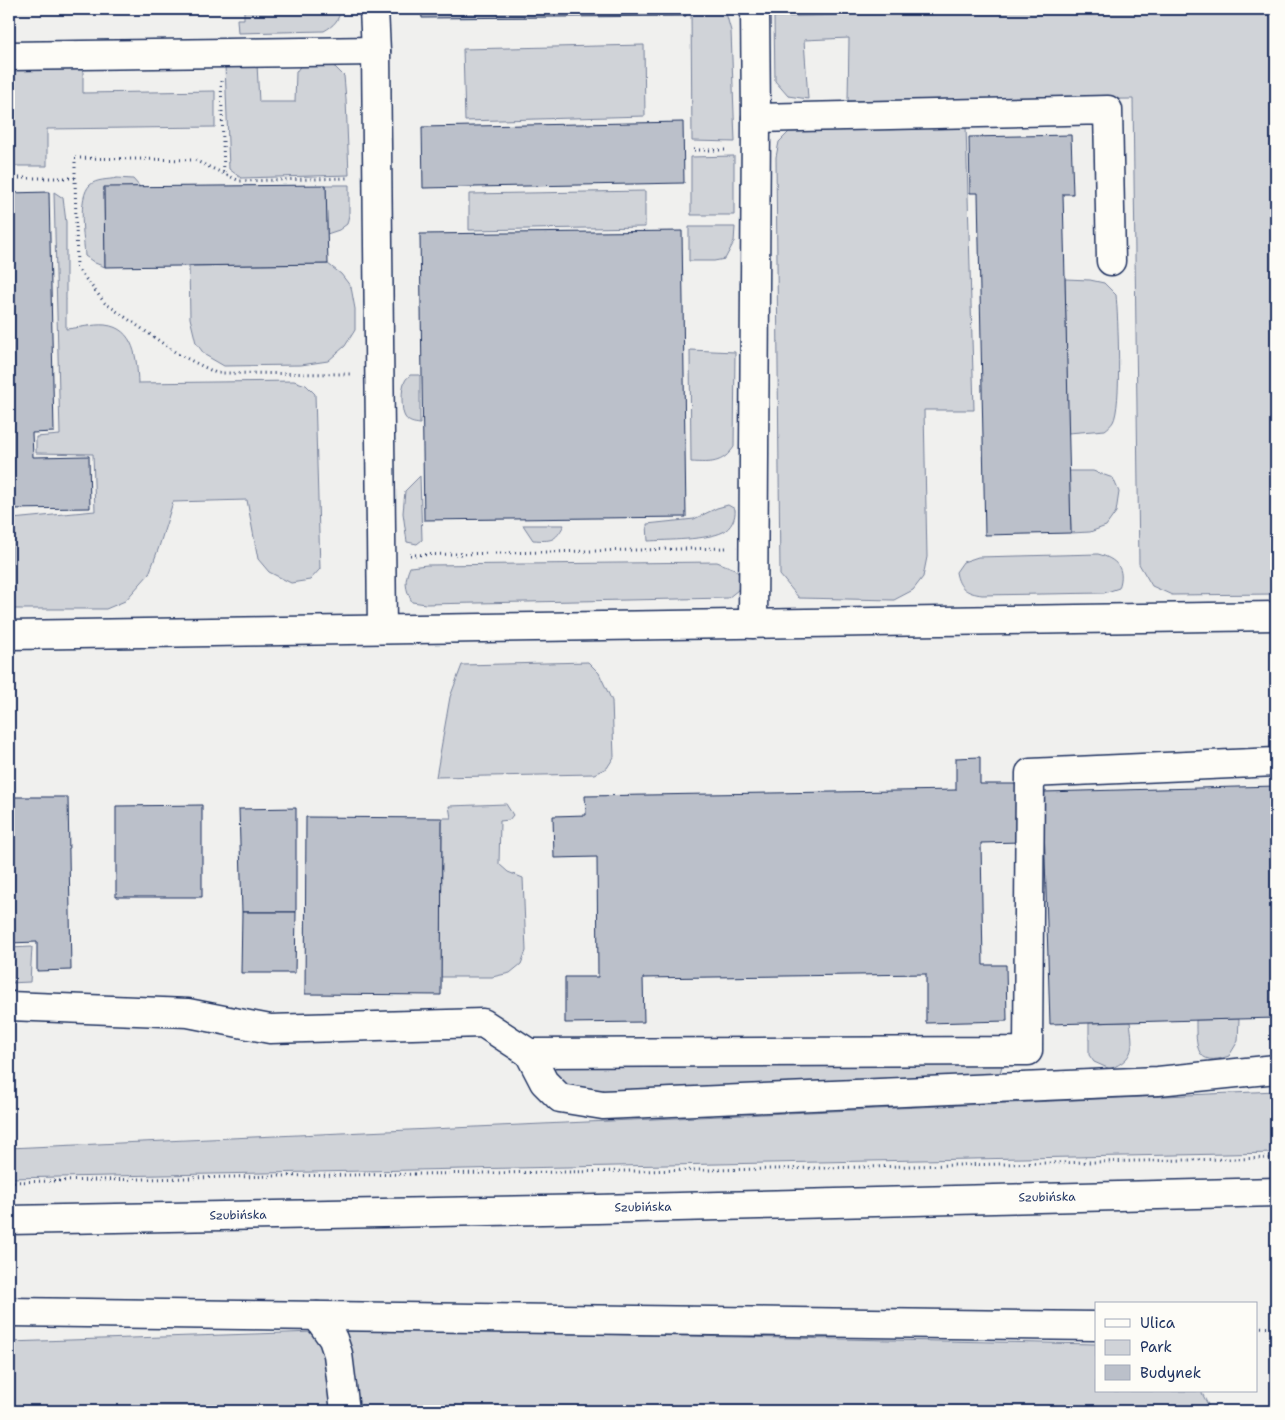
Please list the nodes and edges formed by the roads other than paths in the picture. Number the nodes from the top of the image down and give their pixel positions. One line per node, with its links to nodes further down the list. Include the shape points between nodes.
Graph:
1 (374, 9): 3 (main road)
2 (755, 9): 5 (main road)
3 (376, 51): 4 (main road); 9 (main road)
4 (9, 56)
5 (756, 118): 6 (main road, via 1108,110); 8 (main road)
6 (1112, 261)
7 (1276, 616): 8 (main road)
8 (753, 624): 9 (main road)
9 (382, 629): 10 (main road)
10 (9, 635)
11 (1276, 762): 13 (main road, via 1030,773 1028,1051)
12 (9, 1006): 13 (main road, via 188,1013 270,1029 483,1023)
13 (530, 1053): 14 (main road, via 544,1082 560,1098 603,1105 1158,1081)
14 (1276, 1069)
15 (1276, 1192): 16 (main road, Szubińska)
16 (9, 1220)
17 (9, 1312): 18 (main road)
18 (317, 1316): 19 (main road); 20 (main road, via 334,1339)
19 (1095, 1326)
20 (346, 1411)

